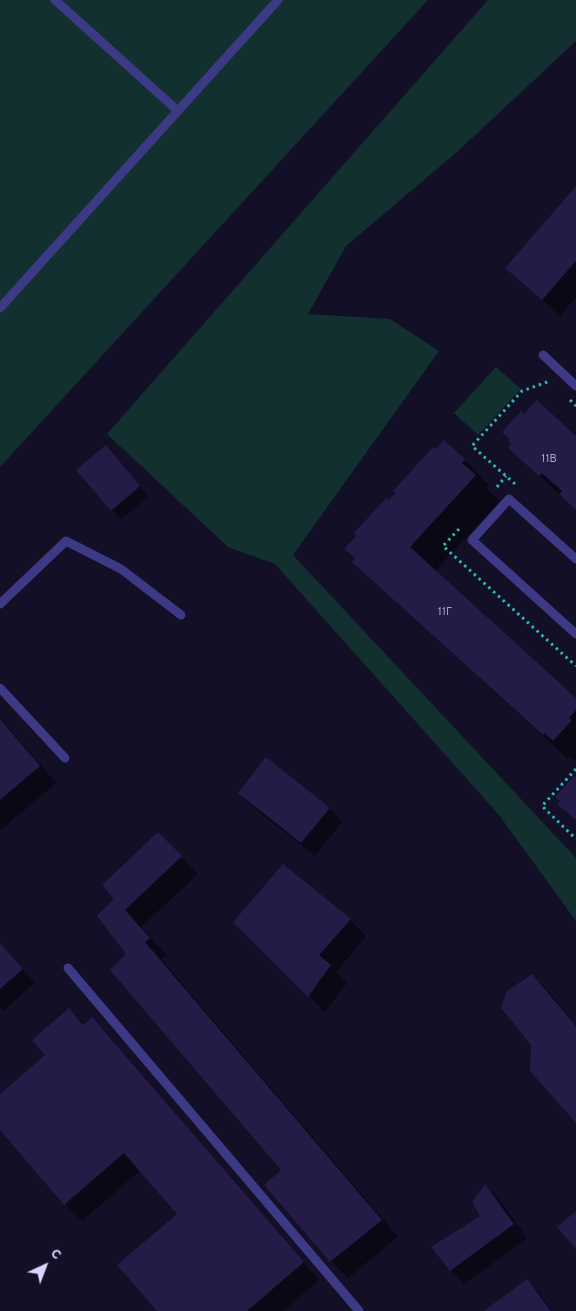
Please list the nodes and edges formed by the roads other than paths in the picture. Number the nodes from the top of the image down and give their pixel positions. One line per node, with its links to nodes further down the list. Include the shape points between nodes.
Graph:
1 (55, 0): 3 (lane)
2 (278, 0): 3 (lane)
3 (178, 111): 4 (lane)
4 (0, 308)
5 (543, 355): 6 (lane)
6 (576, 386)
7 (576, 559): 10 (lane, via 509,499 472,540)
8 (0, 604): 9 (lane, via 66,542 121,569)
9 (180, 615)
10 (576, 634)
11 (0, 688): 12 (lane)
12 (65, 758)
13 (68, 968): 14 (lane)
14 (359, 1311)

